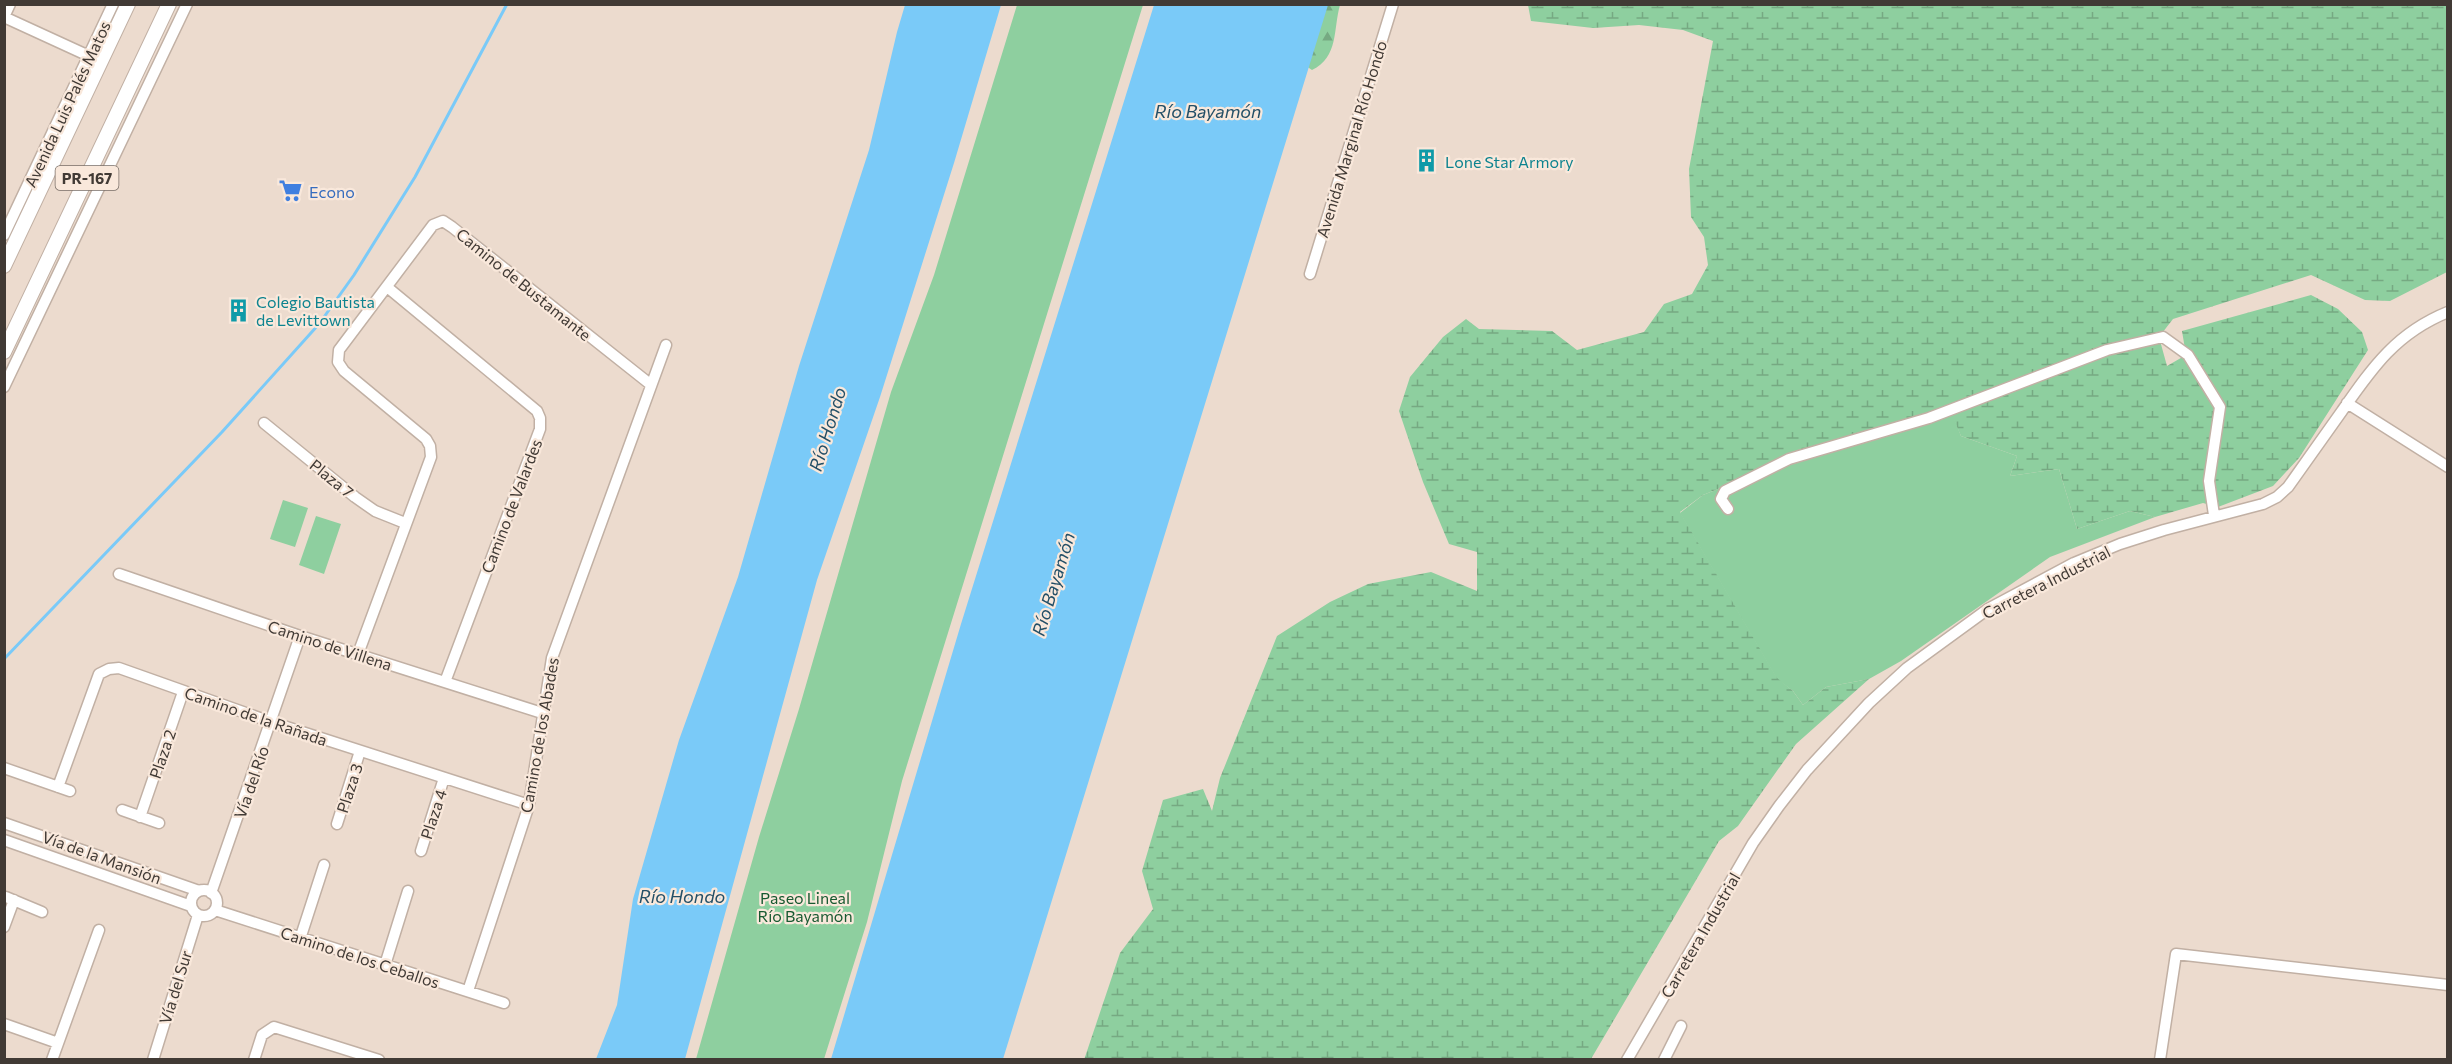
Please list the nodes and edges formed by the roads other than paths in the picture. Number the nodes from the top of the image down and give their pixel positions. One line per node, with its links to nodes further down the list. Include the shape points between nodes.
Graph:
1 (10, 4): 7 (street)
2 (113, 4): 8 (street, Avenida Luis Palés Matos)
3 (128, 4): 10 (main road, PR-167)
4 (169, 4): 15 (main road, PR-167)
5 (187, 4): 17 (street)
6 (1393, 4): 11 (street, Avenida Marginal Río Hondo)
7 (5, 17): 8 (street)
8 (89, 56): 9 (street, Avenida Luis Palés Matos)
9 (4, 235)
10 (4, 266)
11 (1310, 274)
12 (387, 287): 16 (street, Camino de Bustamante, via 433,225 443,221); 23 (street, Camino de Bustamante, via 339,350 338,362 426,438 430,446 431,457); 27 (street, Camino de Valardes, via 537,411 540,418 540,429)
13 (2448, 312): 18 (street, Carretera Industrial, via 2433,318 2387,351)
14 (666, 345): 16 (street, Camino de los Abades)
15 (4, 352)
16 (650, 384): 29 (street, Camino de los Abades, via 552,658)
17 (4, 387)
18 (2347, 403): 20 (street); 22 (street, Carretera Industrial, via 2277,497)
19 (264, 423): 23 (street, Plaza 7, via 355,497 375,511)
20 (2448, 467)
21 (1728, 509): 22 (street, via 1721,499 1725,491 1790,459 1929,417 2107,350 2163,337 2188,355 2220,407 2209,481)
22 (2214, 515): 65 (street, Carretera Industrial, via 2120,544 2074,563 1988,609 1907,668 1869,703 1807,770 1753,843)
23 (405, 523): 26 (street, Camino de Bustamante)
24 (119, 574): 25 (street, Camino de Villena)
25 (300, 636): 26 (street, Camino de Villena); 30 (street, Vía del Río)
26 (358, 654): 27 (street, Camino de Villena)
27 (445, 682): 29 (street, Camino de Villena)
28 (183, 692): 30 (street, Camino de la Rañada); 34 (street, Camino de la Rañada, via 119,668 99,674); 38 (street, Plaza 2)
29 (542, 713): 36 (street, Camino de los Abades)
30 (272, 722): 31 (street, Camino de la Rañada); 47 (street, Vía del Río)
31 (360, 751): 33 (street, Camino de la Rañada); 41 (street, Plaza 3)
32 (4, 768): 34 (street)
33 (444, 778): 36 (street, Camino de la Rañada); 43 (street, Plaza 4)
34 (58, 787): 35 (street)
35 (70, 791)
36 (529, 805): 56 (street, Camino de los Abades)
37 (122, 810): 38 (street)
38 (140, 817): 40 (street)
39 (4, 823): 45 (street, Vía de la Mansión)
40 (159, 823)
41 (337, 824)
42 (4, 840): 48 (street, Vía de la Mansión)
43 (421, 851)
44 (324, 865): 53 (street)
45 (199, 891): 47 (street); 48 (street, via 194,895)
46 (408, 891): 54 (street)
47 (211, 893): 49 (street, via 216,898)
48 (195, 910): 49 (street, via 207,916); 62 (street, Vía del Sur)
49 (215, 910): 53 (street, Camino de los Ceballos)
50 (42, 912): 51 (street, via 10,898)
51 (4, 927)
52 (99, 930): 60 (street)
53 (300, 939): 54 (street, Camino de los Ceballos)
54 (385, 965): 56 (street, Camino de los Ceballos)
55 (2448, 985): 67 (street, via 2176,954)
56 (468, 991): 57 (street, Camino de los Ceballos)
57 (504, 1003)
58 (4, 1024): 60 (street)
59 (1681, 1026): 66 (street)
60 (58, 1043): 61 (street)
61 (52, 1059)
62 (153, 1059)
63 (254, 1059): 64 (street, via 262,1035 274,1027)
64 (379, 1059)
65 (1627, 1059)
66 (1666, 1059)
67 (2160, 1059)

